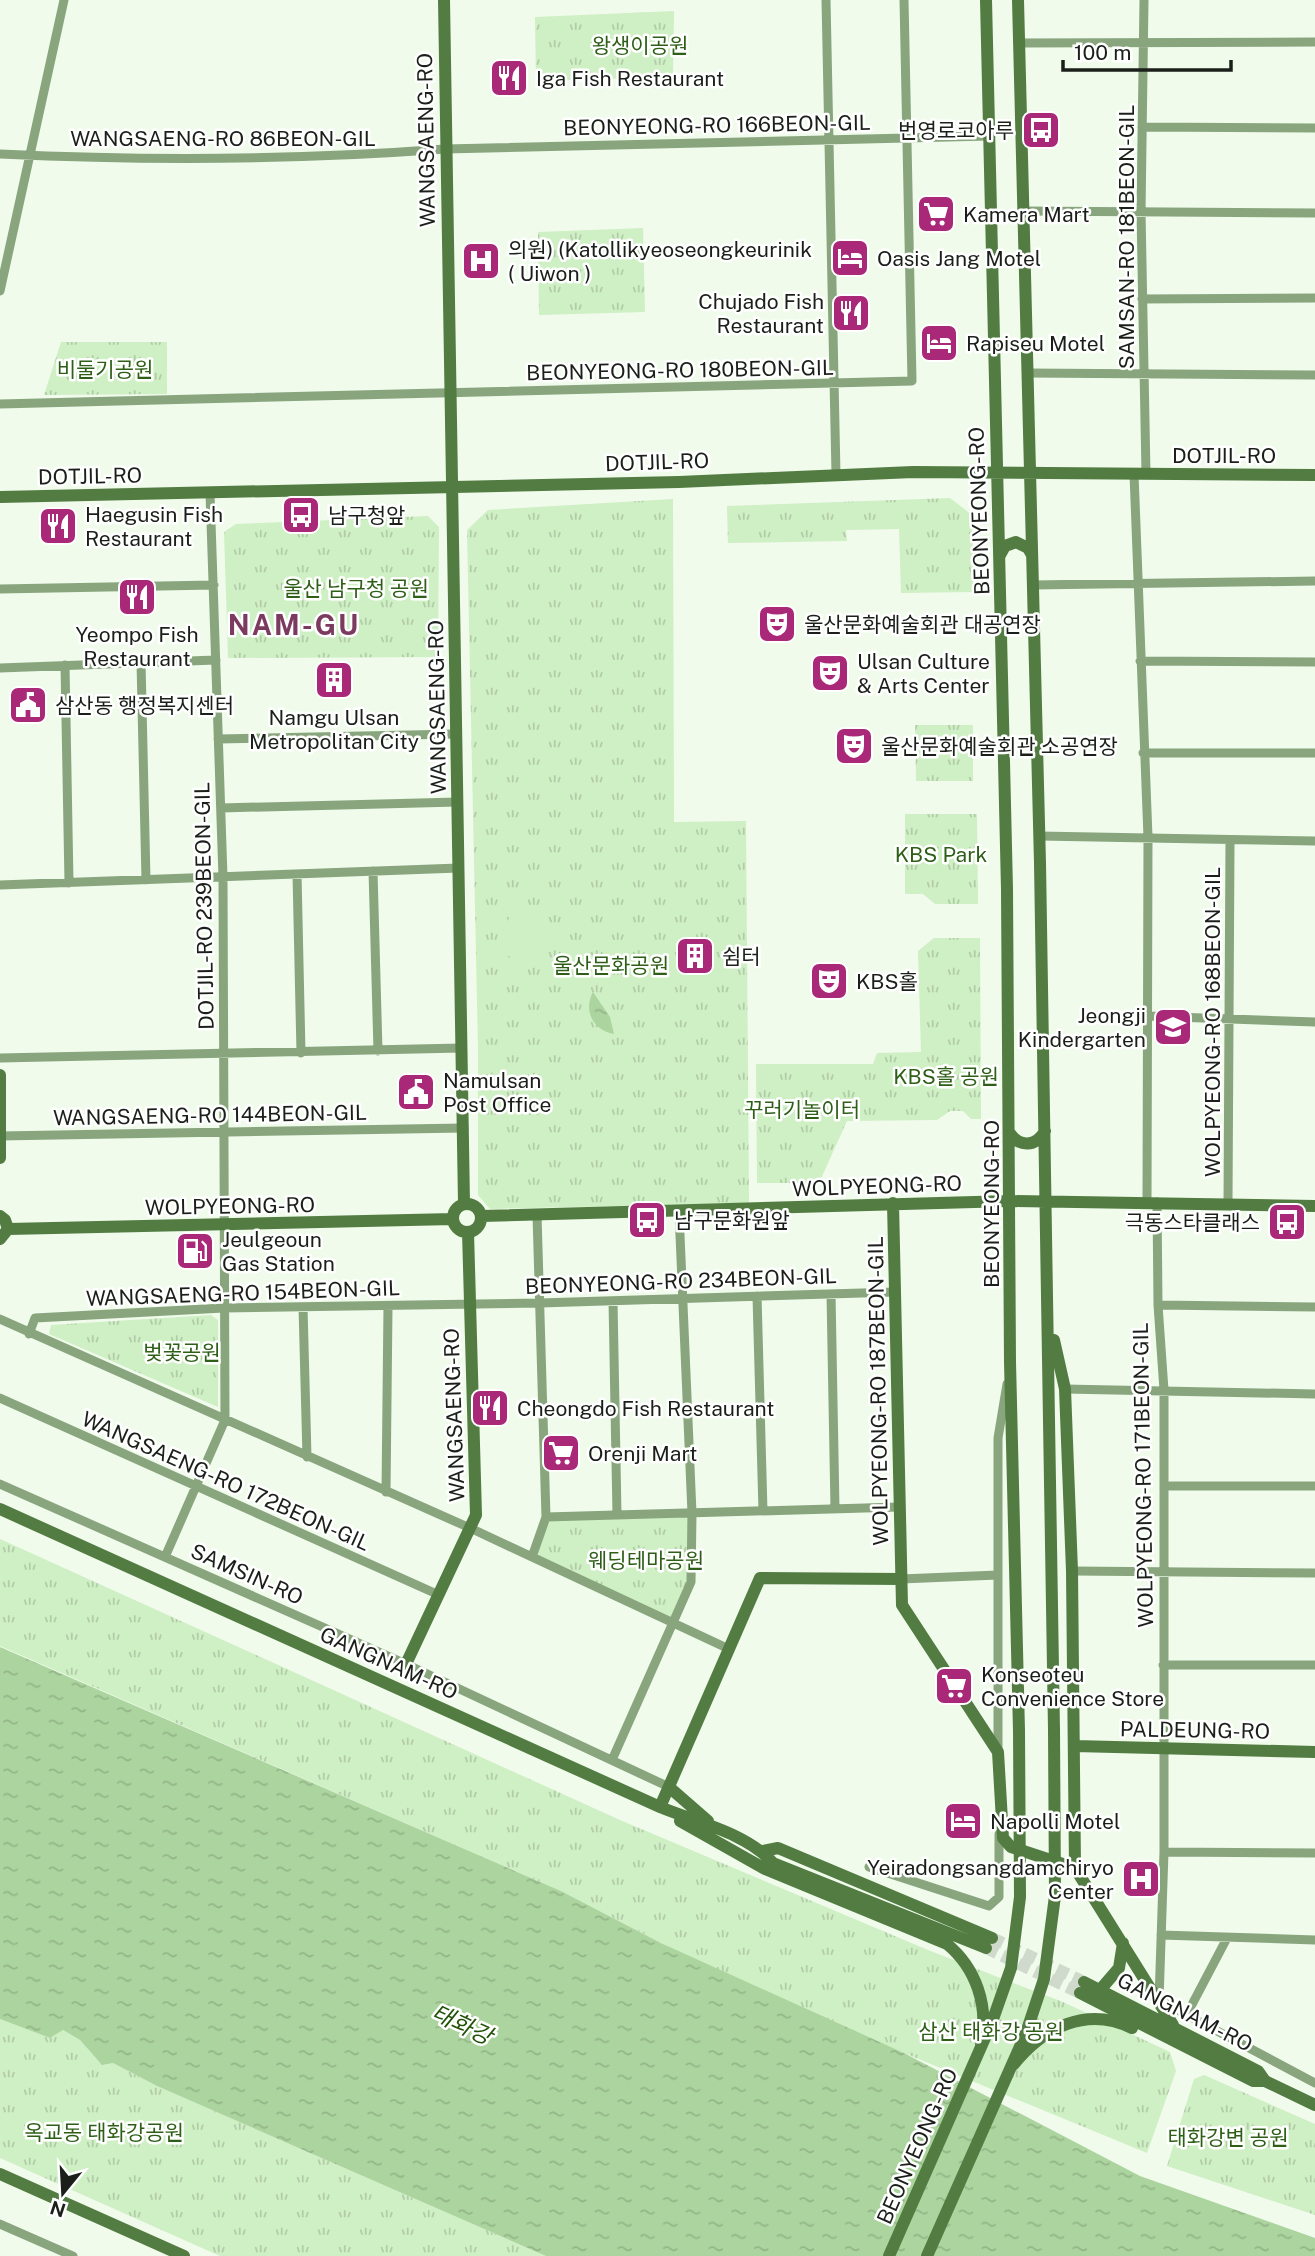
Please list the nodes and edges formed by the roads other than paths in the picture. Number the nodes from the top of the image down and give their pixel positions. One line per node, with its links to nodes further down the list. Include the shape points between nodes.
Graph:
1 (64, 0): 18 (street)
2 (444, 0): 16 (main road, WANGSAENG-RO)
3 (826, 0): 15 (street)
4 (904, 0): 14 (street)
5 (986, 0): 13 (main road, BEONYEONG-RO)
6 (1018, 0): 10 (main road)
7 (1143, 0): 8 (street, SAMSAN-RO 181BEON-GIL)
8 (1144, 41): 9 (street); 10 (street); 11 (street, SAMSAN-RO 181BEON-GIL)
9 (1315, 42)
10 (1020, 43): 19 (main road)
11 (1142, 127): 12 (street); 20 (street, SAMSAN-RO 181BEON-GIL)
12 (1315, 128)
13 (989, 136): 14 (street, BEONYEONG-RO 166BEON-GIL); 31 (main road, BEONYEONG-RO)
14 (909, 138): 15 (street, BEONYEONG-RO 166BEON-GIL); 28 (street, BEONYEONG-RO 180BEON-GIL, via 912,381)
15 (828, 140): 16 (street, BEONYEONG-RO 166BEON-GIL); 28 (street)
16 (445, 149): 18 (street, WANGSAENG-RO 86BEON-GIL, via 363,155); 29 (main road, WANGSAENG-RO)
17 (0, 154): 18 (street, WANGSAENG-RO 86BEON-GIL)
18 (30, 155): 22 (street)
19 (1024, 211): 20 (street); 25 (main road)
20 (1141, 212): 21 (street); 23 (street, SAMSAN-RO 181BEON-GIL)
21 (1315, 214)
22 (0, 291)
23 (1142, 299): 24 (street); 26 (street, SAMSAN-RO 181BEON-GIL)
24 (1315, 299)
25 (1027, 373): 26 (street); 33 (main road)
26 (1144, 374): 27 (street); 34 (street, SAMSAN-RO 181BEON-GIL)
27 (1315, 375)
28 (834, 384): 29 (street, BEONYEONG-RO 180BEON-GIL); 32 (street)
29 (449, 393): 30 (street, BEONYEONG-RO 180BEON-GIL); 36 (main road, WANGSAENG-RO)
30 (0, 404)
31 (997, 473): 32 (main road, DOTJIL-RO); 33 (main road, DOTJIL-RO); 39 (main road, BEONYEONG-RO)
32 (836, 474): 36 (main road, DOTJIL-RO)
33 (1030, 474): 34 (main road, DOTJIL-RO); 40 (main road)
34 (1140, 474): 35 (main road, DOTJIL-RO); 42 (street, SAMSAN-RO 181BEON-GIL)
35 (1315, 475)
36 (451, 487): 37 (main road, DOTJIL-RO); 52 (main road, WANGSAENG-RO)
37 (209, 493): 38 (main road, DOTJIL-RO); 43 (street, DOTJIL-RO 239BEON-GIL)
38 (0, 497)
39 (1000, 555): 40 (main road, via 1005,546 1016,542); 81 (main road, BEONYEONG-RO)
40 (1032, 556): 44 (main road)
41 (1315, 581): 42 (street)
42 (1137, 583): 44 (street); 48 (street, SAMSAN-RO 181BEON-GIL)
43 (214, 585): 45 (street); 46 (street, DOTJIL-RO 239BEON-GIL)
44 (1033, 585): 58 (main road)
45 (0, 589)
46 (216, 660): 47 (street); 53 (street, DOTJIL-RO 239BEON-GIL)
47 (141, 662): 50 (street); 66 (street)
48 (1140, 662): 49 (street); 54 (street, SAMSAN-RO 181BEON-GIL)
49 (1315, 662)
50 (65, 665): 51 (street); 67 (street)
51 (0, 668)
52 (457, 734): 53 (street); 56 (main road, WANGSAENG-RO)
53 (218, 739): 57 (street, DOTJIL-RO 239BEON-GIL)
54 (1143, 753): 55 (street); 59 (street, SAMSAN-RO 181BEON-GIL)
55 (1315, 753)
56 (458, 802): 57 (street); 62 (main road, WANGSAENG-RO)
57 (221, 808): 65 (street, DOTJIL-RO 239BEON-GIL)
58 (1039, 836): 59 (street); 80 (main road)
59 (1148, 837): 60 (street); 69 (street, WOLPYEONG-RO 171BEON-GIL)
60 (1230, 841): 61 (street); 70 (street, WOLPYEONG-RO 168BEON-GIL)
61 (1315, 841)
62 (459, 868): 63 (street); 72 (main road, WANGSAENG-RO)
63 (373, 871): 64 (street); 73 (street)
64 (298, 874): 65 (street); 74 (street)
65 (223, 877): 66 (street); 75 (street, DOTJIL-RO 239BEON-GIL)
66 (146, 880): 67 (street)
67 (69, 883): 68 (street)
68 (0, 885)
69 (1148, 1016): 70 (street); 86 (street, WOLPYEONG-RO 171BEON-GIL)
70 (1230, 1017): 71 (street); 89 (street, WOLPYEONG-RO 168BEON-GIL)
71 (1315, 1021)
72 (462, 1048): 73 (street); 78 (main road, WANGSAENG-RO)
73 (378, 1051): 74 (street)
74 (302, 1053): 75 (street)
75 (225, 1056): 76 (street); 79 (street, DOTJIL-RO 239BEON-GIL)
76 (0, 1058)
77 (0, 1075): 82 (main road)
78 (464, 1128): 79 (street, WANGSAENG-RO 144BEON-GIL); 87 (main road, WANGSAENG-RO)
79 (225, 1131): 82 (street, WANGSAENG-RO 144BEON-GIL); 96 (street, DOTJIL-RO 239BEON-GIL)
80 (1045, 1131): 81 (main road, via 1041,1139 1027,1145); 85 (main road)
81 (1009, 1132): 84 (main road, BEONYEONG-RO)
82 (1, 1136): 83 (main road)
83 (0, 1158)
84 (1010, 1201): 85 (main road, WOLPYEONG-RO); 88 (main road, WOLPYEONG-RO); 114 (main road, BEONYEONG-RO)
85 (1046, 1201): 86 (main road, WOLPYEONG-RO); 111 (main road)
86 (1152, 1202): 89 (main road, WOLPYEONG-RO); 107 (street, WOLPYEONG-RO 171BEON-GIL)
87 (464, 1203): 94 (main road, via 475,1205); 95 (main road, via 456,1208)
88 (893, 1203): 91 (main road, WOLPYEONG-RO); 99 (main road, WOLPYEONG-RO 187BEON-GIL)
89 (1228, 1203): 90 (main road, WOLPYEONG-RO)
90 (1315, 1206)
91 (678, 1212): 92 (main road, WOLPYEONG-RO); 102 (street)
92 (537, 1215): 94 (main road, WOLPYEONG-RO); 104 (street)
93 (0, 1216): 98 (main road, via 5,1220)
94 (482, 1216): 97 (main road, via 480,1226)
95 (453, 1219): 96 (main road, WOLPYEONG-RO); 97 (main road)
96 (226, 1226): 98 (main road, WOLPYEONG-RO); 110 (street, DOTJIL-RO 239BEON-GIL)
97 (468, 1232): 105 (main road, WANGSAENG-RO)
98 (4, 1234)
99 (895, 1292): 100 (street, BEONYEONG-RO 234BEON-GIL); 126 (main road, WOLPYEONG-RO 187BEON-GIL)
100 (831, 1294): 101 (street, BEONYEONG-RO 234BEON-GIL); 128 (street)
101 (757, 1296): 102 (street, BEONYEONG-RO 234BEON-GIL); 129 (street)
102 (682, 1299): 103 (street, BEONYEONG-RO 234BEON-GIL); 130 (street)
103 (613, 1301): 104 (street, BEONYEONG-RO 234BEON-GIL); 131 (street)
104 (540, 1303): 105 (street, BEONYEONG-RO 234BEON-GIL); 132 (street)
105 (469, 1305): 106 (street, WANGSAENG-RO 154BEON-GIL); 133 (main road, WANGSAENG-RO, via 477,1515)
106 (387, 1306): 108 (street, WANGSAENG-RO 154BEON-GIL); 125 (street)
107 (1158, 1306): 109 (street); 116 (street, WOLPYEONG-RO 171BEON-GIL)
108 (303, 1307): 110 (street, WANGSAENG-RO 154BEON-GIL); 120 (street)
109 (1315, 1307)
110 (224, 1308): 113 (street, WANGSAENG-RO 154BEON-GIL, via 35,1318); 119 (street, DOTJIL-RO 239BEON-GIL)
111 (1047, 1312): 115 (main road); 171 (main road, bridge, via 1056,1855 1052,1933 1044,1979)
112 (0, 1319): 113 (street)
113 (29, 1334): 119 (street)
114 (1010, 1362): 139 (street, via 998,1438); 170 (main road, BEONYEONG-RO, bridge, via 1020,1897 1016,1946)
115 (1065, 1389): 116 (street); 136 (main road)
116 (1164, 1390): 117 (street); 123 (street, WOLPYEONG-RO 171BEON-GIL)
117 (1315, 1394)
118 (0, 1398): 122 (street, WANGSAENG-RO 172BEON-GIL)
119 (225, 1420): 120 (street); 122 (street)
120 (307, 1457): 125 (street)
121 (0, 1484): 134 (street, SAMSIN-RO)
122 (196, 1486): 134 (street); 141 (street, WANGSAENG-RO 172BEON-GIL)
123 (1164, 1486): 124 (street); 137 (street, WOLPYEONG-RO 171BEON-GIL)
124 (1315, 1486)
125 (386, 1492): 133 (street)
126 (900, 1507): 128 (street); 140 (main road, WOLPYEONG-RO 187BEON-GIL)
127 (0, 1509): 153 (main road, GANGNAM-RO)
128 (835, 1509): 129 (street)
129 (763, 1511): 130 (street)
130 (692, 1513): 131 (street); 142 (street, via 691,1582)
131 (617, 1516): 132 (street)
132 (546, 1517): 135 (street)
133 (470, 1528): 135 (street); 141 (main road, WANGSAENG-RO)
134 (165, 1557): 144 (street, SAMSIN-RO)
135 (533, 1557): 142 (street)
136 (1072, 1571): 137 (street); 147 (main road)
137 (1163, 1572): 138 (street); 145 (street, WOLPYEONG-RO 171BEON-GIL)
138 (1315, 1573)
139 (998, 1575): 140 (street); 149 (street)
140 (901, 1579): 143 (main road, via 760,1578); 149 (main road, WOLPYEONG-RO 187BEON-GIL, via 902,1605)
141 (439, 1595): 144 (main road, WANGSAENG-RO)
142 (674, 1623): 143 (street); 151 (street)
143 (729, 1649): 152 (main road)
144 (406, 1664): 151 (street, SAMSIN-RO)
145 (1163, 1665): 146 (street); 148 (street, WOLPYEONG-RO 171BEON-GIL)
146 (1315, 1665)
147 (1075, 1746): 148 (main road, PALDEUNG-RO); 159 (main road)
148 (1163, 1748): 150 (main road, PALDEUNG-RO); 156 (street, WOLPYEONG-RO 171BEON-GIL)
149 (998, 1752): 154 (main road)
150 (1315, 1752)
151 (612, 1760): 152 (street, SAMSIN-RO)
152 (669, 1787): 153 (main road); 155 (main road)
153 (660, 1807): 155 (main road, GANGNAM-RO); 170 (main road, bridge, via 765,1869 947,1944 963,1957 977,1987 984,2023)
154 (999, 1825): 158 (street, via 999,1897 989,1906); 159 (main road, via 1011,1847)
155 (731, 1836): 163 (main road, GANGNAM-RO, via 763,1851 778,1849)
156 (1164, 1852): 157 (street); 160 (street, WOLPYEONG-RO 171BEON-GIL)
157 (1315, 1853)
158 (869, 1867)
159 (1075, 1868): 164 (main road)
160 (1161, 1935): 161 (street); 166 (street, WOLPYEONG-RO 171BEON-GIL)
161 (1227, 1938): 162 (street); 167 (street)
162 (1315, 1940)
163 (989, 1943)
164 (1123, 1943): 165 (main road, via 1119,1968); 166 (main road)
165 (1100, 1990): 168 (main road, GANGNAM-RO); 169 (main road, GANGNAM-RO, via 1082,1988)
166 (1159, 2000): 167 (street); 168 (main road)
167 (1186, 2016): 173 (street)
168 (1173, 2026): 169 (main road); 172 (main road, GANGNAM-RO, via 1258,2071)
169 (1186, 2047): 171 (main road, via 1164,2045 1121,2023 1084,2018 1063,2025 1032,2046); 172 (main road, GANGNAM-RO, via 1252,2081)
170 (979, 2052): 181 (main road, BEONYEONG-RO, bridge)
171 (1011, 2068): 182 (main road, bridge)
172 (1265, 2081): 174 (main road, GANGNAM-RO)
173 (1315, 2083)
174 (1315, 2105)
175 (0, 2174): 177 (main road)
176 (0, 2224): 178 (street)
177 (152, 2242): 179 (street); 180 (main road)
178 (74, 2256)
179 (164, 2256)
180 (184, 2256)
181 (889, 2256)
182 (927, 2256)

